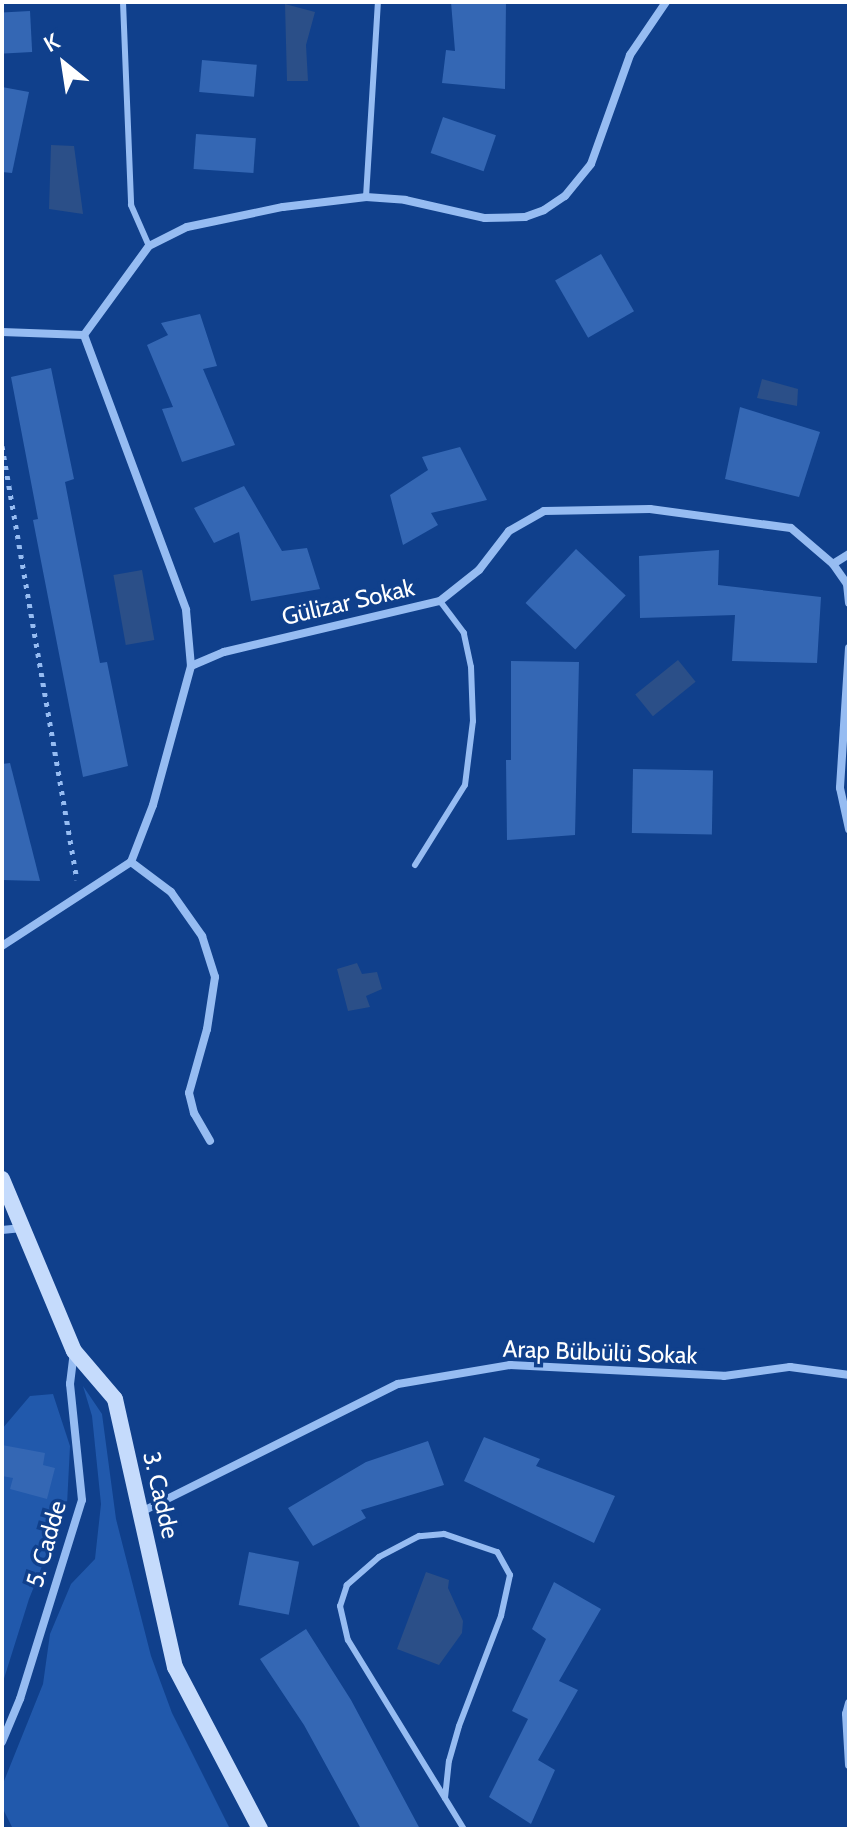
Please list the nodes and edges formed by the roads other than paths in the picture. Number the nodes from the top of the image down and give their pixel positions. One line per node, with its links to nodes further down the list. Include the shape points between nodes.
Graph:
1 (123, 2): 5 (lane, via 131,205)
2 (378, 2): 4 (lane)
3 (666, 2): 4 (street, via 630,55 591,164 565,196 544,210 485,218)
4 (366, 197): 5 (street, via 187,227)
5 (149, 246): 7 (street)
6 (2, 332): 7 (street)
7 (84, 335): 13 (street, via 186,610)
8 (849, 554): 9 (street)
9 (833, 564): 10 (street, Gülizar Sokak, via 791,528 650,509 544,511 509,531 479,570); 11 (street, Gülizar Sokak, via 847,584)
10 (440, 601): 13 (street, Gülizar Sokak, via 238,649); 16 (lane, via 464,633 473,721 465,785)
11 (849, 603)
12 (849, 648): 14 (street, via 840,788)
13 (191, 666): 15 (street, via 153,805)
14 (849, 829)
15 (131, 862): 17 (street); 18 (street, via 171,892 202,936 215,977 189,1093)
16 (415, 865)
17 (2, 946)
18 (210, 1141)
19 (2, 1179): 20 (main road, 3. Cadde)
20 (23, 1228): 21 (street); 22 (main road, 3. Cadde)
21 (2, 1230)
22 (74, 1351): 24 (main road, 3. Cadde, via 115,1399); 26 (street, 5. Cadde, via 70,1384 82,1500)
23 (849, 1375): 24 (street, Arap Bülbülü Sokak, via 790,1367 724,1376 510,1365 398,1384)
24 (140, 1513): 29 (main road, 3. Cadde, via 175,1667)
25 (849, 1703): 27 (street)
26 (2, 1742)
27 (849, 1765)
28 (445, 1798): 28 (lane, via 453,1749 501,1616 510,1575 497,1552 444,1534 419,1536 379,1557 347,1585 340,1606 348,1640); 30 (lane)
29 (260, 1829)
30 (464, 1829)

